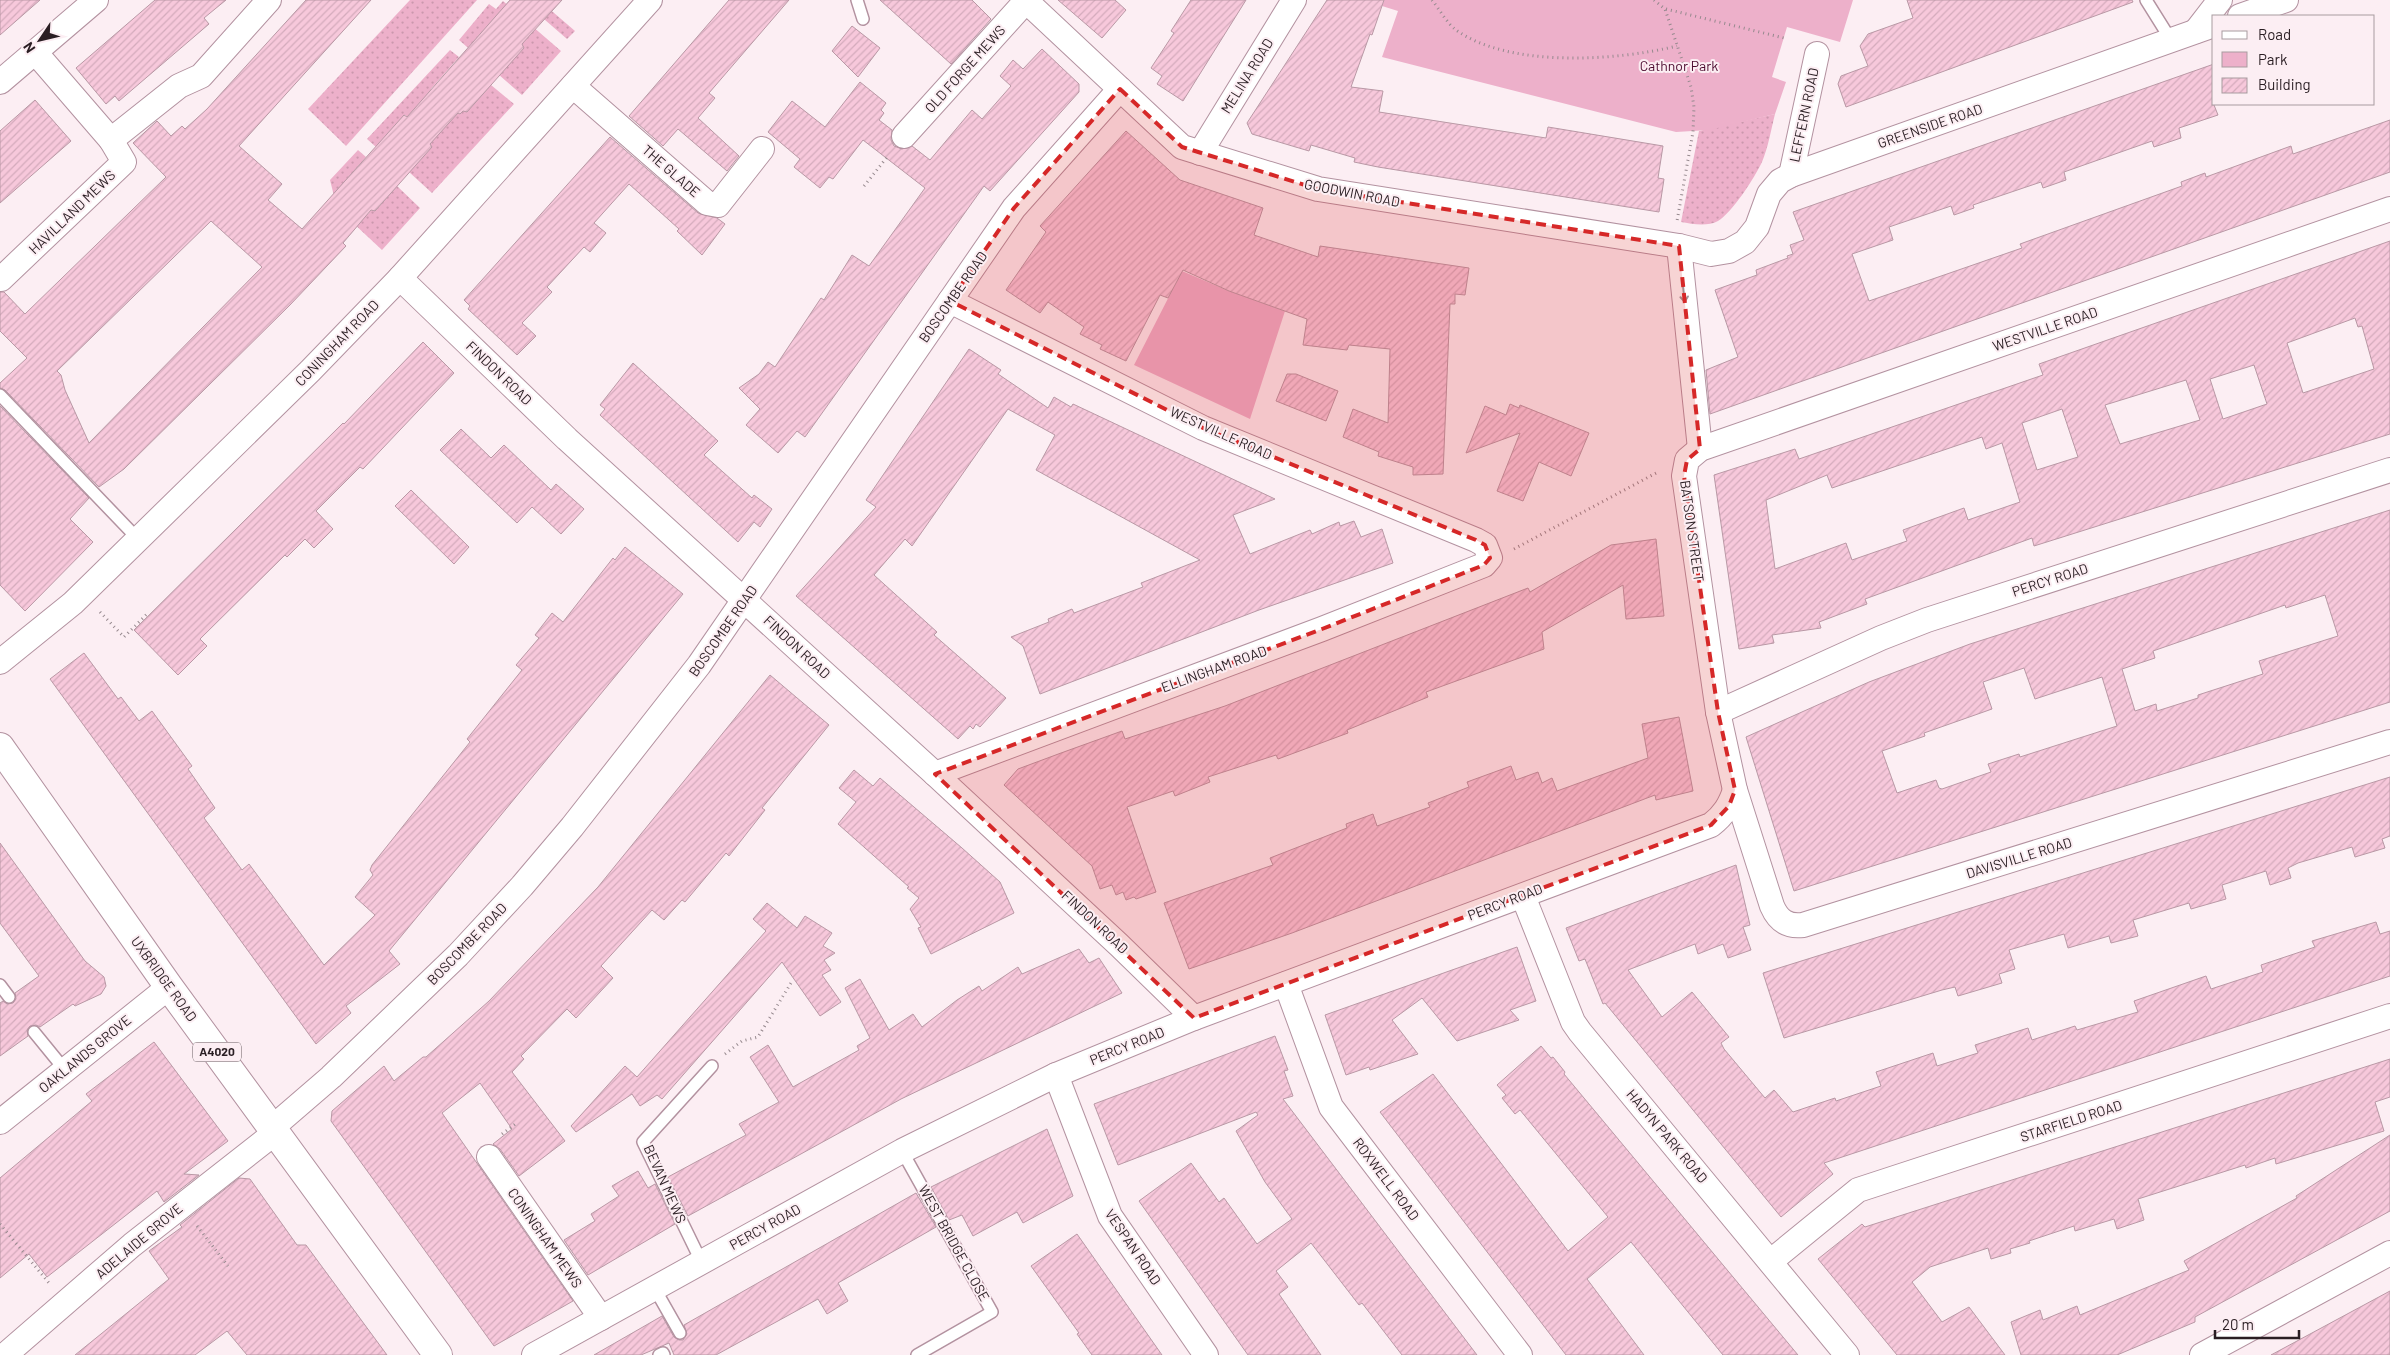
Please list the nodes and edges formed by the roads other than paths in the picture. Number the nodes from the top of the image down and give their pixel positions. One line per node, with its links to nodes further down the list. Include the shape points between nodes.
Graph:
1 (96, 0): 14 (street)
2 (269, 0): 20 (street, via 201,76 179,86)
3 (650, 0): 17 (street, CONINGHAM ROAD)
4 (857, 0): 11 (lane)
5 (1294, 0): 22 (street, MELINA ROAD)
6 (2146, 0): 13 (lane)
7 (2220, 0): 12 (street)
8 (2286, 0): 10 (street)
9 (1026, 1): 18 (street, GOODWIN ROAD); 19 (street, OLD FORGE MEWS)
10 (2243, 15)
11 (863, 19)
12 (2205, 28): 13 (street, GREENSIDE ROAD)
13 (2171, 40): 23 (street, GREENSIDE ROAD)
14 (36, 52): 16 (street); 20 (street, HAVILLAND MEWS)
15 (1817, 54): 23 (street, LEFFERN ROAD)
16 (0, 82)
17 (572, 86): 21 (street, THE GLADE, via 707,203 718,205); 26 (street, CONINGHAM ROAD)
18 (1120, 89): 22 (street, GOODWIN ROAD, via 1182,147); 28 (street, BOSCOMBE ROAD, via 1014,208)
19 (904, 136)
20 (111, 140): 27 (street, HAVILLAND MEWS, via 124,162)
21 (762, 149)
22 (1200, 153): 25 (street, GOODWIN ROAD, via 1318,189)
23 (1791, 175): 25 (street, GREENSIDE ROAD, via 1780,181 1769,194 1757,227 1744,242 1729,251 1711,254)
24 (2390, 209): 30 (street, WESTVILLE ROAD)
25 (1676, 246): 30 (street, one-way to 30)
26 (400, 278): 32 (street, CONINGHAM ROAD); 34 (street, FINDON ROAD, via 567,439)
27 (1, 279)
28 (950, 301): 33 (street, WESTVILLE ROAD, via 1203,428 1476,540 1485,545); 34 (street, BOSCOMBE ROAD)
29 (0, 395): 32 (lane)
30 (1700, 448): 36 (street, BATSON STREET, via 1686,460 1684,467)
31 (2390, 470): 36 (street, PERCY ROAD, via 1927,620)
32 (138, 539): 35 (street, CONINGHAM ROAD, via 83,594)
33 (1490, 558): 39 (street, ELLINGHAM ROAD, via 1484,565 1322,629)
34 (746, 600): 39 (street, FINDON ROAD); 53 (street, BOSCOMBE ROAD, via 652,728 522,886 396,1016)
35 (0, 662)
36 (1718, 712): 40 (street, BATSON STREET)
37 (2390, 742): 40 (street, DAVISVILLE ROAD, via 1796,926 1776,916)
38 (0, 747): 44 (main road, UXBRIDGE ROAD / A4020)
39 (935, 774): 47 (street, FINDON ROAD)
40 (1735, 790): 41 (street, PERCY ROAD, via 1725,812 1711,825)
41 (1523, 896): 42 (street, PERCY ROAD); 57 (street, HADYN PARK ROAD, via 1573,1022)
42 (1286, 984): 47 (street, PERCY ROAD); 70 (street, ROXWELL ROAD, via 1332,1107)
43 (0, 985): 45 (lane)
44 (169, 987): 50 (street, OAKLANDS GROVE); 53 (main road, UXBRIDGE ROAD / A4020)
45 (9, 997)
46 (2390, 1016): 57 (street, STARFIELD ROAD, via 1858,1190)
47 (1194, 1018): 51 (street, PERCY ROAD)
48 (34, 1032): 50 (lane)
49 (712, 1066): 58 (lane, BEVAN MEWS, via 643,1142)
50 (65, 1070): 52 (street, OAKLANDS GROVE)
51 (1056, 1074): 54 (street, PERCY ROAD); 69 (street, VESPAN ROAD, via 1110,1216)
52 (0, 1122)
53 (275, 1130): 63 (street, ADELAIDE GROVE, via 132,1245); 64 (main road, UXBRIDGE ROAD / A4020)
54 (902, 1151): 58 (street, PERCY ROAD); 68 (lane, WEST BRIDGE CLOSE, via 992,1312)
55 (488, 1157): 60 (street, CONINGHAM MEWS)
56 (2390, 1253): 62 (street)
57 (1770, 1261): 71 (street, HADYN PARK ROAD)
58 (702, 1263): 59 (street, PERCY ROAD)
59 (655, 1289): 60 (street, PERCY ROAD); 61 (lane)
60 (601, 1318): 65 (street, PERCY ROAD)
61 (680, 1333)
62 (2210, 1354)
63 (5, 1355)
64 (438, 1355)
65 (534, 1355)
66 (659, 1355): 67 (lane)
67 (664, 1355)
68 (917, 1355)
69 (1206, 1355)
70 (1520, 1355)
71 (1847, 1355)

